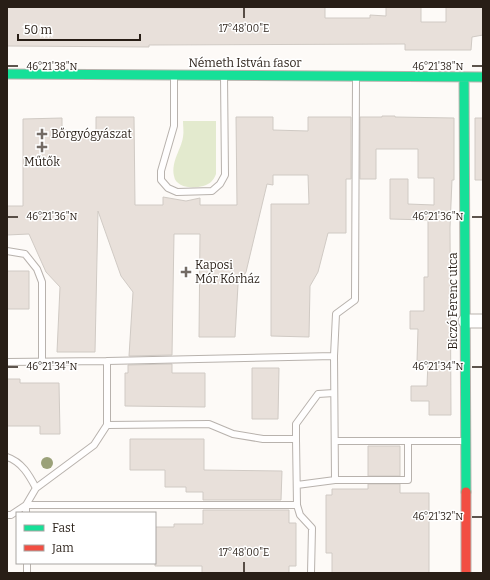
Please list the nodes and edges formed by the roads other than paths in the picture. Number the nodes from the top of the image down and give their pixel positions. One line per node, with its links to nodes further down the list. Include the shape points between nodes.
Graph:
1 (7, 74): 2 (street, Németh István fasor)
2 (174, 75): 3 (street, Németh István fasor); 3 (lane, via 174,126 161,171 161,180 168,188 177,192 212,191 225,175)
3 (224, 75): 4 (street, Németh István fasor)
4 (356, 75): 5 (street, Németh István fasor); 10 (lane, via 355,300 336,314)
5 (464, 77): 6 (street, Németh István fasor); 8 (street, Biczó Ferenc utca)
6 (483, 77)
7 (7, 252): 13 (lane, via 25,254 37,269 42,282)
8 (465, 321): 9 (street); 19 (street, Biczó Ferenc utca)
9 (483, 321)
10 (334, 356): 11 (lane); 14 (lane)
11 (107, 361): 13 (lane); 15 (lane)
12 (7, 362): 13 (lane)
13 (42, 362)
14 (334, 393): 16 (lane, via 318,394 296,424); 17 (lane)
15 (107, 425): 16 (lane, via 208,424 233,434 263,439); 23 (lane, via 94,445)
16 (296, 439): 22 (lane)
17 (335, 441): 18 (lane); 21 (lane)
18 (408, 441): 19 (lane); 21 (lane, via 408,480)
19 (466, 441): 29 (street, Biczó Ferenc utca)
20 (7, 456): 23 (lane, via 25,469)
21 (335, 480): 22 (lane)
22 (297, 485): 25 (lane)
23 (36, 488): 24 (lane)
24 (26, 504): 25 (lane); 26 (lane); 27 (lane, via 11,515)
25 (297, 505): 28 (lane, via 300,515 312,528)
26 (26, 512)
27 (7, 515)
28 (311, 573)
29 (466, 573)

